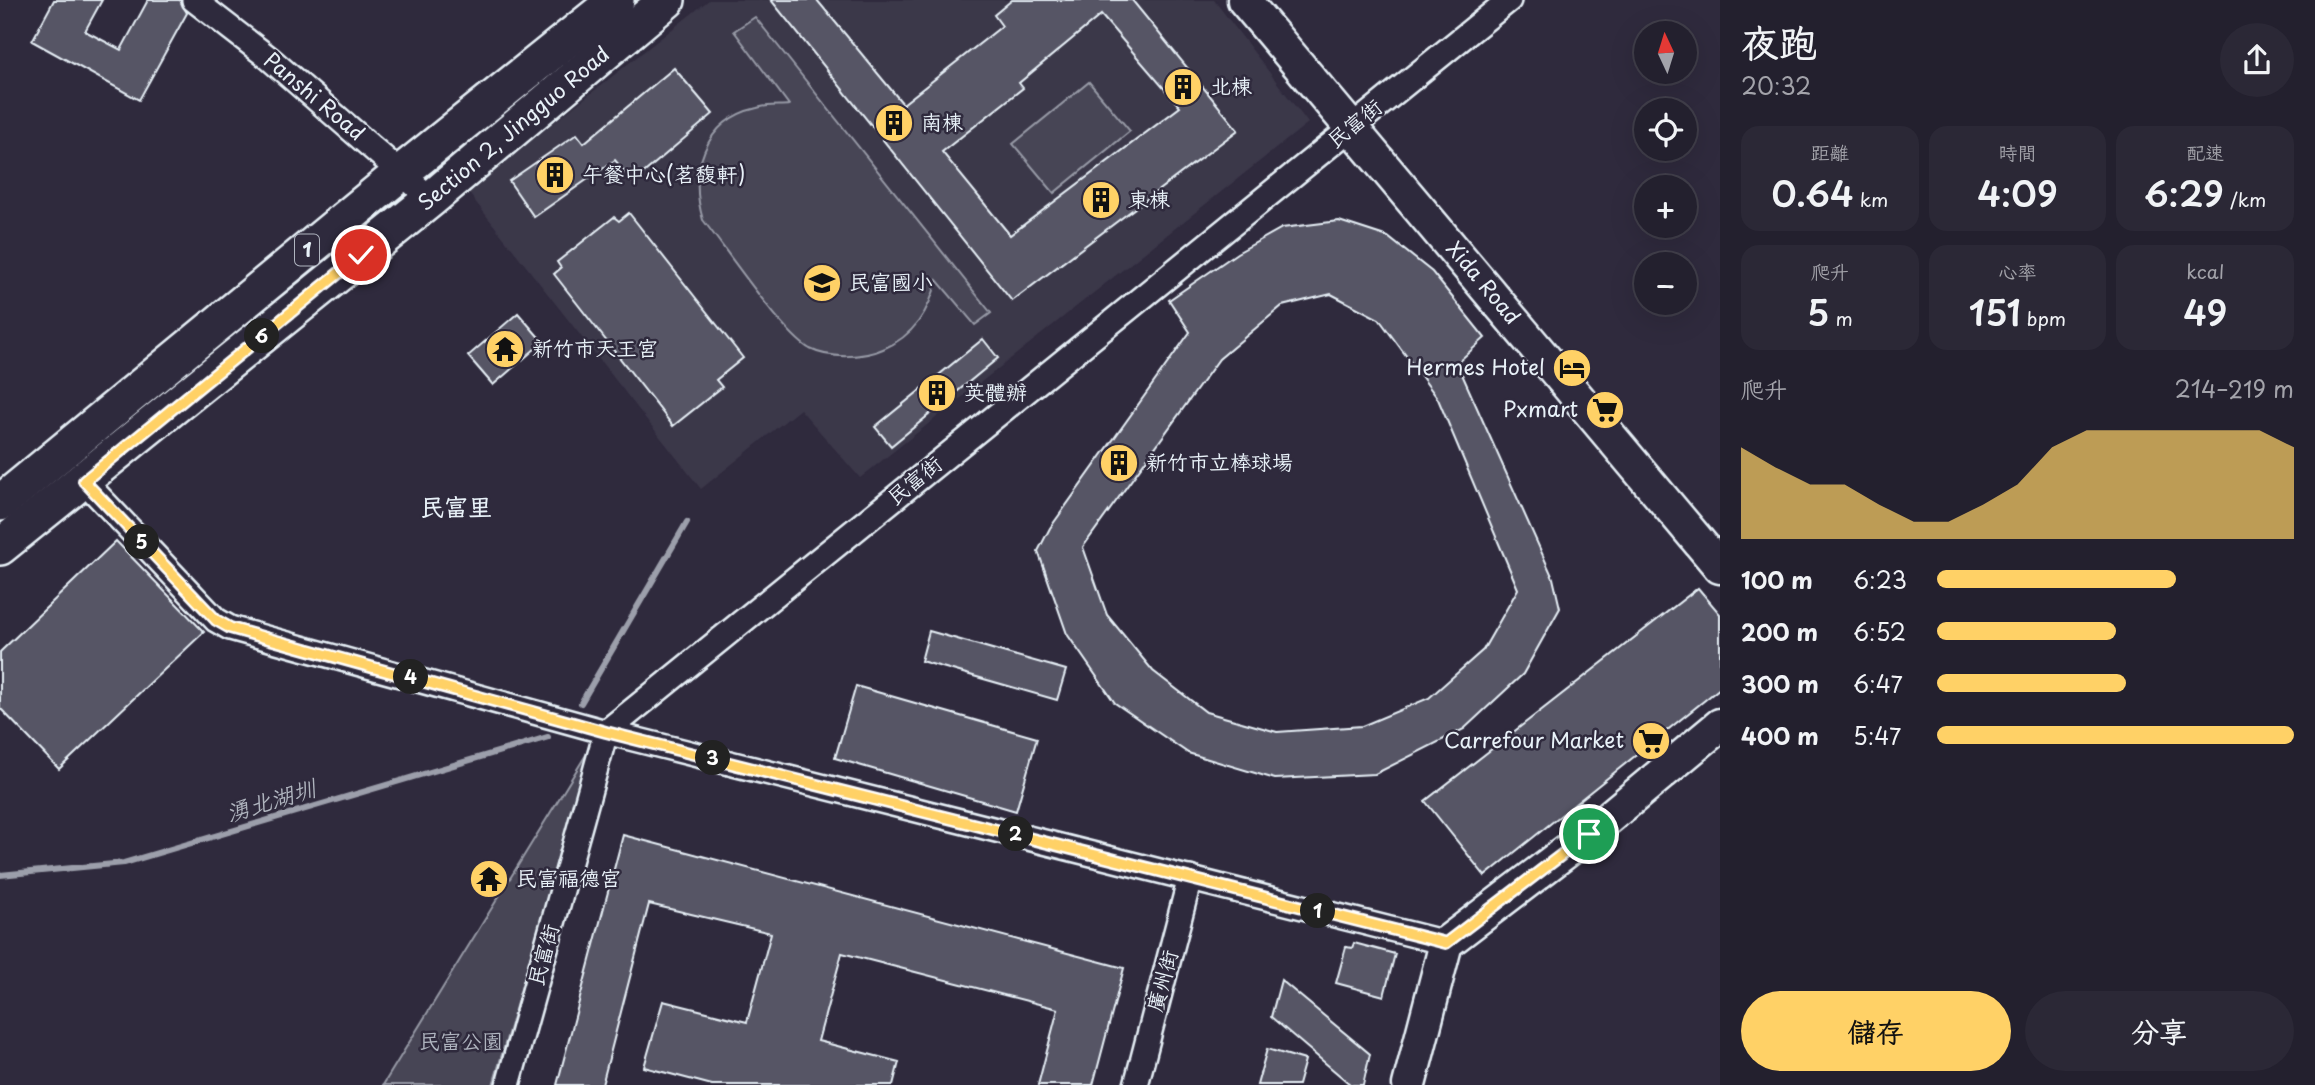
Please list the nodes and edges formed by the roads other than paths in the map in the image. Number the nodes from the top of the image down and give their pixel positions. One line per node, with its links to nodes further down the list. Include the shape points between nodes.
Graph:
1 (194, 0): 7 (street, Panshi Road)
2 (616, 0): 7 (main road, Section 2, Jingguo Road / 1)
3 (667, 0): 8 (main road, Section 2, Jingguo Road / 1)
4 (1244, 0): 6 (street, Xida Road)
5 (1509, 0): 6 (street, 民富街)
6 (1351, 128): 12 (street, Xida Road); 14 (street, 民富街)
7 (402, 172): 8 (street, Panshi Road); 10 (main road, Section 2, Jingguo Road / 1)
8 (431, 198): 9 (main road, Section 2, Jingguo Road / 1)
9 (84, 481): 11 (main road, Section 2, Jingguo Road / 1); 14 (street, via 216,620 230,628)
10 (0, 503)
11 (0, 547)
12 (1720, 567)
13 (1720, 725): 16 (street, via 1589,834)
14 (606, 732): 15 (street); 17 (street, 民富街)
15 (1190, 878): 16 (street); 18 (street, 廣州街)
16 (1446, 943): 19 (street)
17 (508, 1085)
18 (1136, 1085)
19 (1409, 1085)

